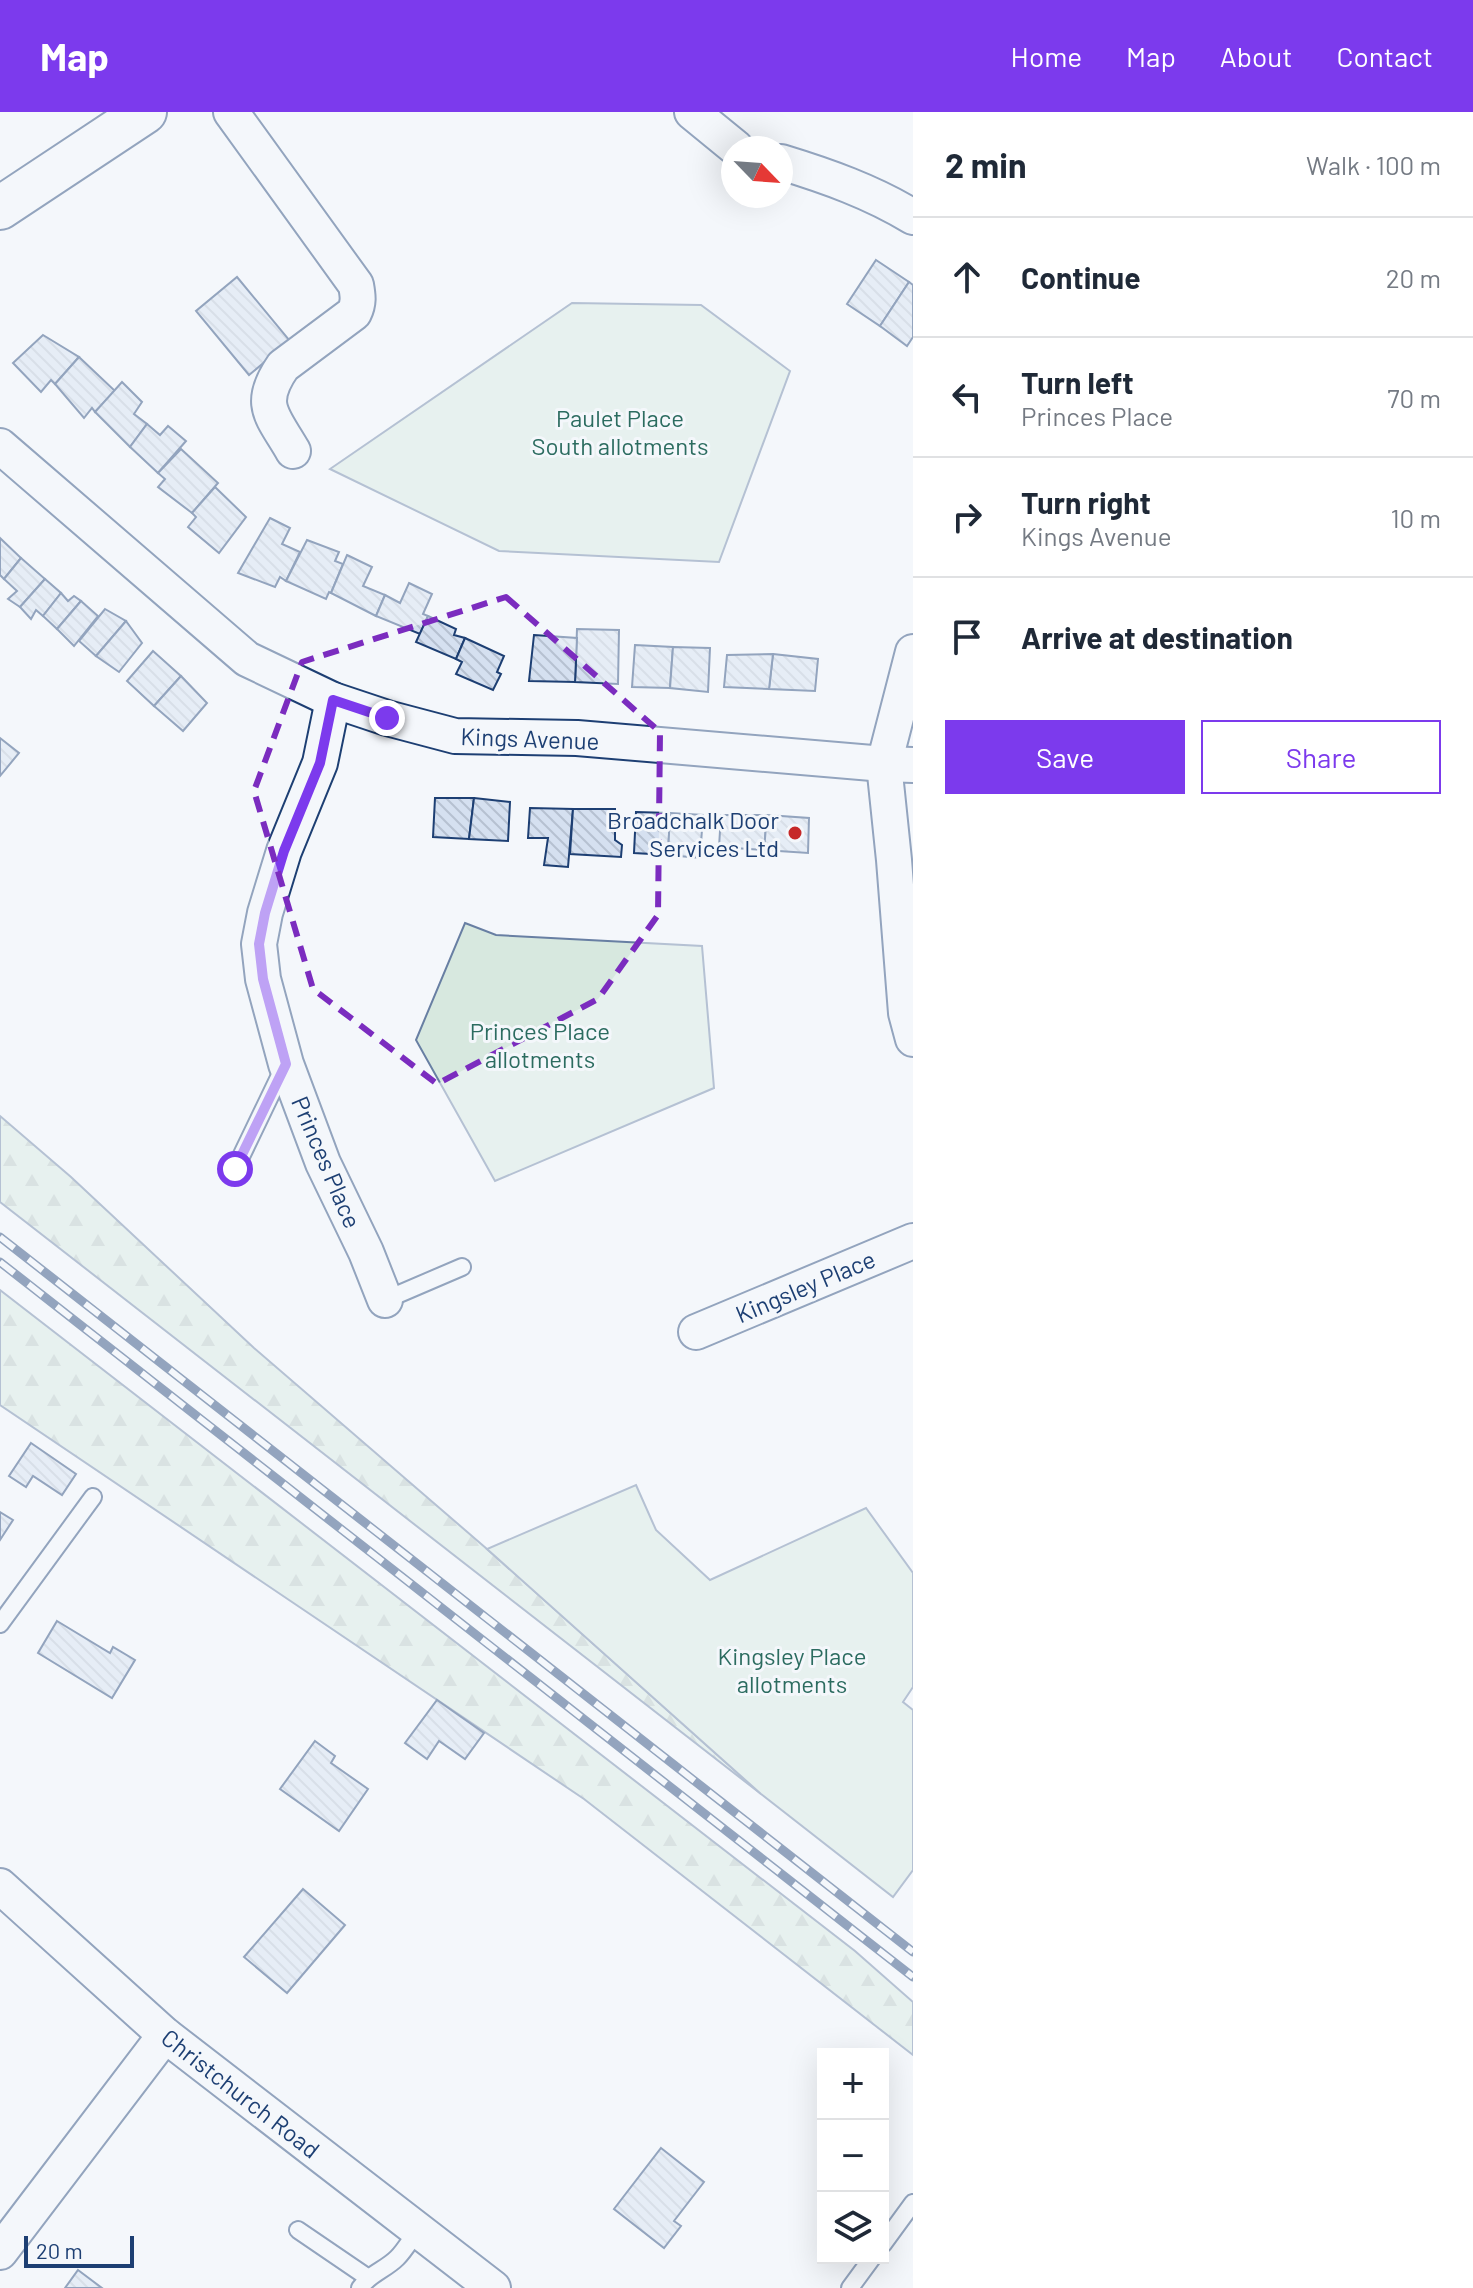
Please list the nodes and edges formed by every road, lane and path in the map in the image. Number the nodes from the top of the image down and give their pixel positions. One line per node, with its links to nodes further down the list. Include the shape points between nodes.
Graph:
1 (145, 112): 6 (street)
2 (231, 112): 9 (street, via 356,285 354,313 283,366 270,391 268,409)
3 (692, 112): 4 (street)
4 (721, 136)
5 (793, 166): 7 (street)
6 (0, 208)
7 (913, 217)
8 (0, 446): 11 (street, Kings Avenue, via 247,659)
9 (293, 451)
10 (913, 652): 12 (street)
11 (333, 700): 12 (street, Kings Avenue, via 455,736 577,738); 14 (street, Princes Place, via 320,763 284,851 259,944)
12 (899, 764): 13 (street, via 894,860 906,1013)
13 (913, 1039)
14 (286, 1064): 15 (lane); 18 (street, Princes Place, via 323,1163)
15 (235, 1169)
16 (913, 1241): 19 (street, Kingsley Place)
17 (462, 1267): 18 (lane)
18 (385, 1300)
19 (696, 1332)
20 (93, 1497): 21 (lane)
21 (0, 1624)
22 (0, 1886): 23 (street, Christchurch Road)
23 (165, 2035): 26 (street, Christchurch Road); 28 (street)
24 (913, 2203): 27 (lane)
25 (298, 2230): 30 (lane)
26 (418, 2230): 30 (lane, via 400,2256); 31 (street, Christchurch Road)
27 (889, 2236)
28 (0, 2252)
29 (868, 2264): 32 (lane)
30 (364, 2283)
31 (493, 2288)
32 (850, 2288)

